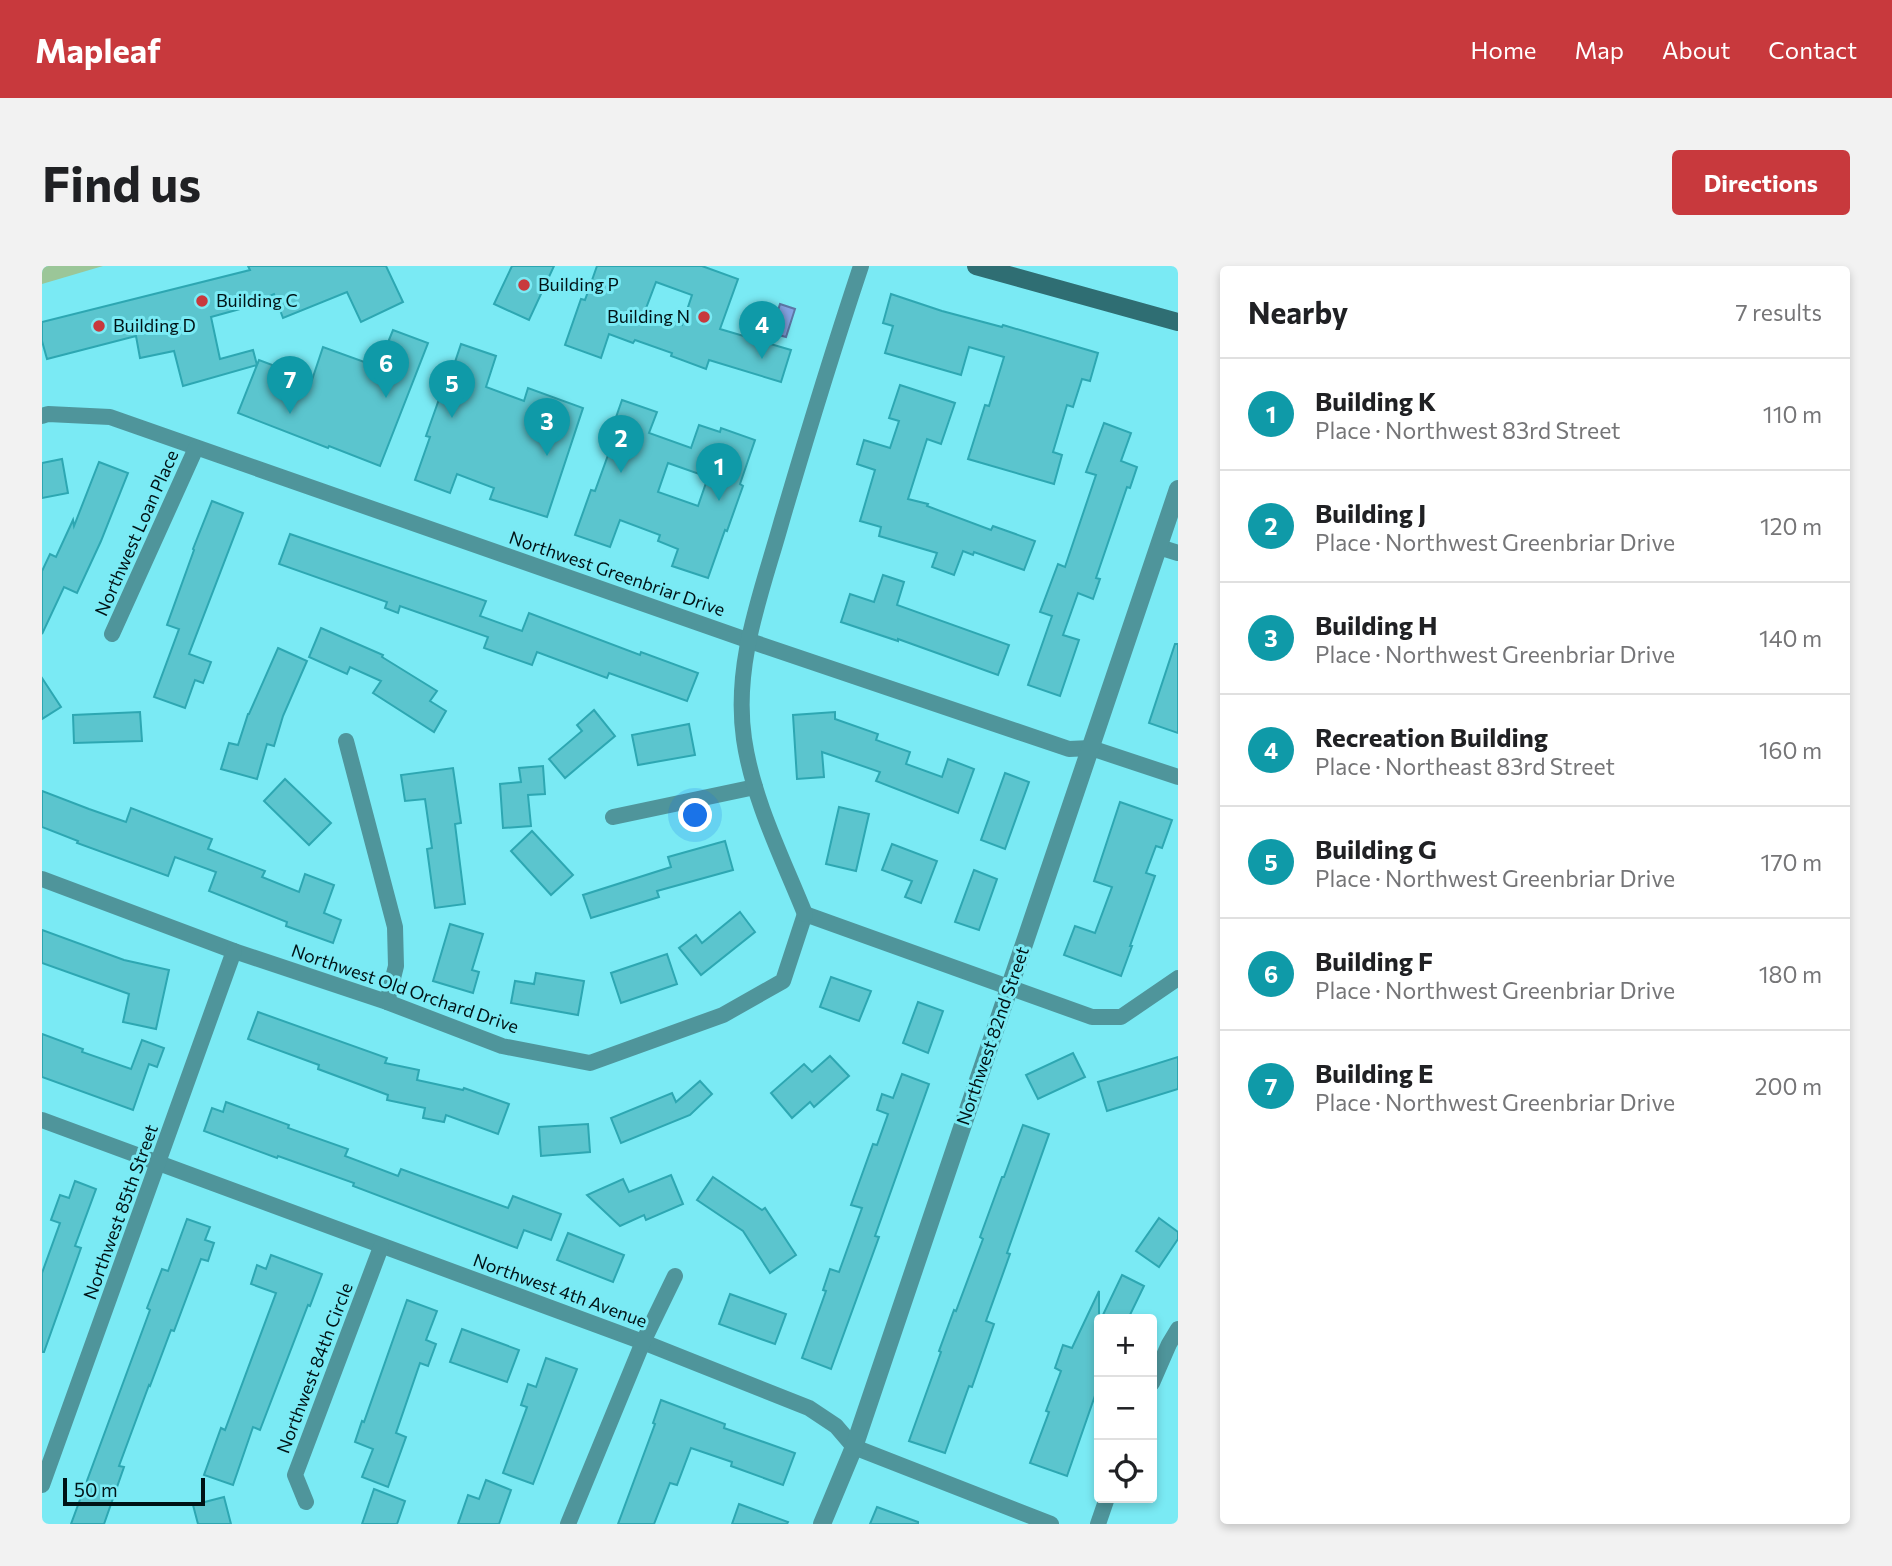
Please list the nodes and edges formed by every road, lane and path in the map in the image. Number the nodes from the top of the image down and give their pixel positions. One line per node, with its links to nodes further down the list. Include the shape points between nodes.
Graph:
1 (861, 266): 10 (street)
2 (976, 266): 3 (main road)
3 (1178, 323)
4 (42, 416): 5 (street, Northwest Greenbriar Drive, via 110,417)
5 (196, 447): 9 (street, Northwest Loan Place); 10 (street, Northwest Greenbriar Drive)
6 (1178, 489): 7 (street, Northwest 82nd Street)
7 (1158, 547): 8 (street); 12 (street, Northwest 82nd Street)
8 (1178, 554)
9 (112, 634)
10 (747, 640): 12 (street, Northwest Greenbriar Drive, via 1069,749); 14 (street, via 741,690 744,738)
11 (346, 741): 21 (street, via 396,927 396,967)
12 (1091, 748): 13 (street, Northwest Greenbriar Drive); 20 (street, Northwest 82nd Street)
13 (1178, 777)
14 (755, 787): 15 (street); 17 (street)
15 (613, 817)
16 (42, 878): 18 (street, Northwest Old Orchard Drive)
17 (805, 914): 20 (street); 21 (street, Northwest Old Orchard Drive, via 783,981 723,1015 590,1063 502,1046)
18 (234, 951): 21 (street, Northwest Old Orchard Drive); 23 (street, Northwest 85th Street)
19 (1178, 978): 20 (street, via 1121,1017 1091,1017)
20 (1009, 987): 29 (street, Northwest 82nd Street)
21 (387, 1002)
22 (42, 1120): 23 (street, Northwest 4th Avenue)
23 (159, 1164): 24 (street, Northwest 4th Avenue); 30 (street, Northwest 85th Street)
24 (382, 1247): 27 (street, Northwest 4th Avenue); 31 (street, Northwest 84th Circle, via 295,1475)
25 (675, 1276): 27 (street)
26 (1178, 1329): 28 (street)
27 (643, 1342): 29 (street, Northwest 4th Avenue, via 808,1408 836,1426); 33 (street)
28 (1155, 1377)
29 (854, 1447): 34 (street, Northwest 82nd Street); 35 (street, Northwest 4th Avenue)
30 (42, 1485)
31 (306, 1502)
32 (1105, 1503): 36 (street)
33 (568, 1524)
34 (822, 1524)
35 (1051, 1524)
36 (1097, 1524)

